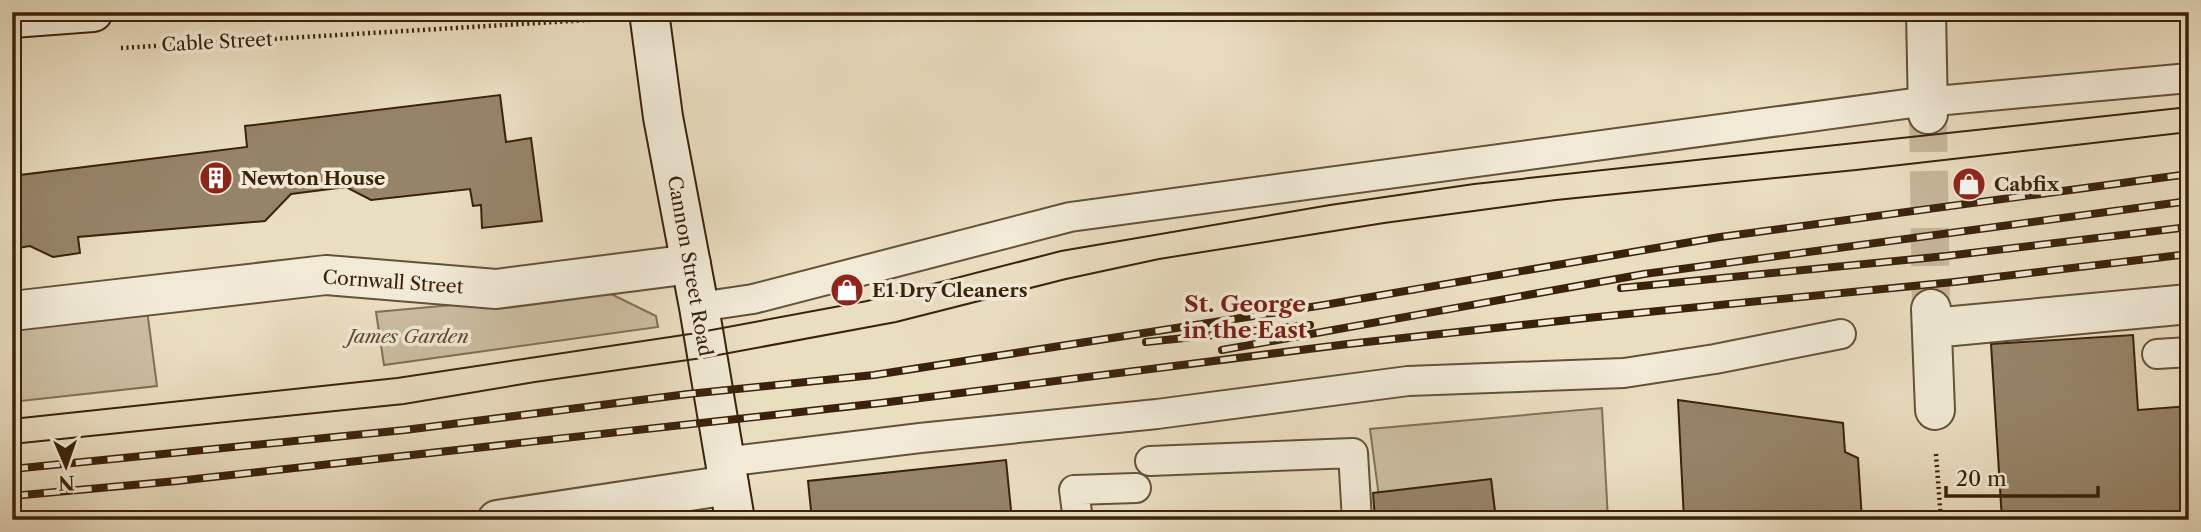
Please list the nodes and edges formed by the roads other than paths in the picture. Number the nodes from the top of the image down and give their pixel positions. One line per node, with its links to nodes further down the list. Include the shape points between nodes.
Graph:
1 (93, 12): 4 (street)
2 (1926, 12): 6 (street)
3 (649, 14): 7 (street, Cannon Street Road)
4 (12, 18)
5 (2189, 78): 6 (lane)
6 (1928, 108): 9 (lane, via 1070,217 753,299)
7 (691, 264): 9 (street, Cannon Street Road); 10 (street, Cornwall Street, via 496,289 326,275)
8 (2189, 304): 14 (street, via 1932,319)
9 (699, 307): 17 (street, Cannon Street Road)
10 (12, 311)
11 (1841, 334): 17 (lane, via 1625,373 1408,381 1157,414 920,438)
12 (2189, 352): 13 (lane)
13 (2157, 354)
14 (1935, 410)
15 (1150, 461): 20 (lane, via 1353,453)
16 (1136, 488): 19 (lane, via 1074,490)
17 (729, 489): 18 (street)
18 (497, 520)
19 (1078, 520)
20 (1357, 520)

